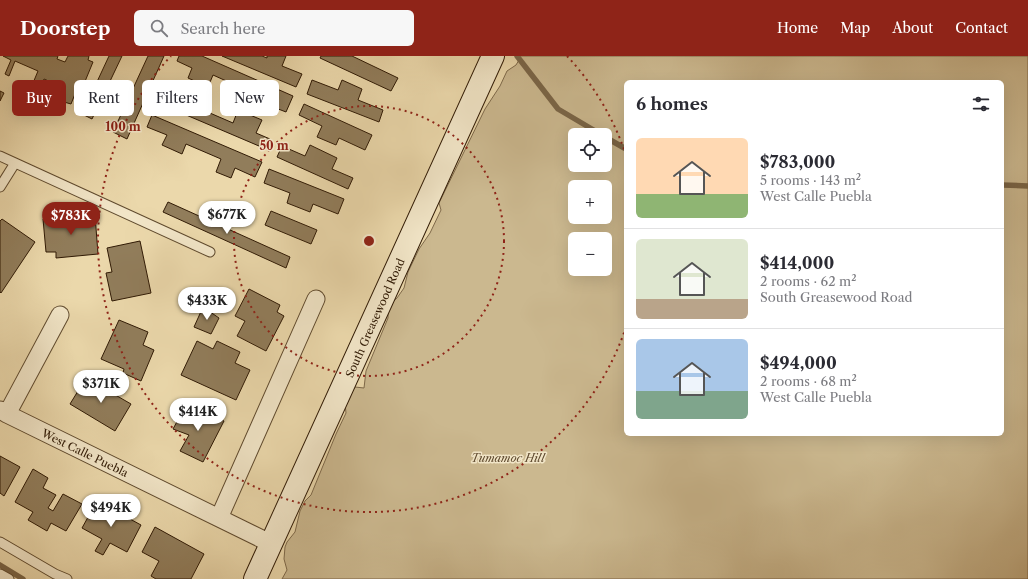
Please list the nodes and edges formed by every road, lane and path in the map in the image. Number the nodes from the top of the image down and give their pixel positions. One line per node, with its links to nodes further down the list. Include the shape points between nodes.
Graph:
1 (493, 56): 11 (main road, South Greasewood Road)
2 (0, 156): 3 (lane)
3 (15, 163): 4 (lane); 5 (lane)
4 (0, 187)
5 (210, 252)
6 (316, 299): 9 (street)
7 (60, 316): 8 (street, West Calle Puebla)
8 (3, 412): 9 (street, West Calle Puebla)
9 (219, 518): 11 (street, West Calle Puebla)
10 (0, 542): 14 (lane)
11 (272, 544): 15 (main road, South Greasewood Road)
12 (0, 574): 13 (lane)
13 (9, 579)
14 (67, 579)
15 (255, 579)

